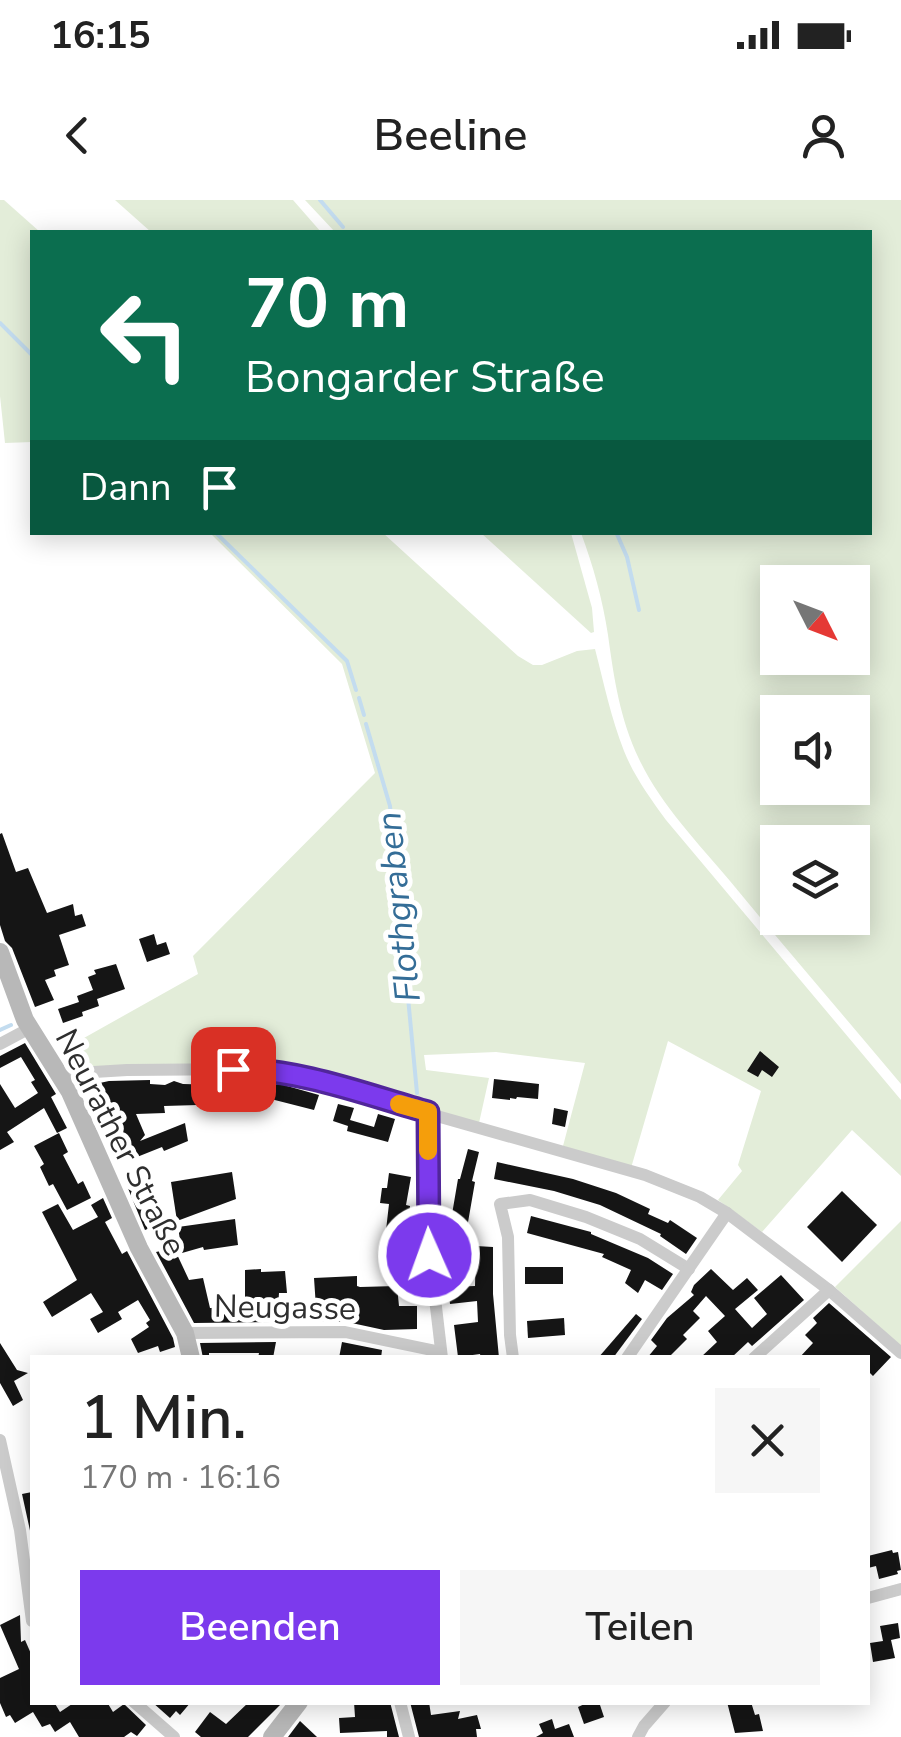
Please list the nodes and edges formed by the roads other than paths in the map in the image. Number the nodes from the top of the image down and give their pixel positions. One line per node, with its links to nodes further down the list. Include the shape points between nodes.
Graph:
1 (0, 952): 2 (street, Neurather Straße)
2 (30, 1028): 3 (street); 4 (street, Neurather Straße)
3 (0, 1044)
4 (61, 1074): 5 (street, via 274,1071); 9 (street, Neurather Straße, via 139,1248)
5 (428, 1112): 6 (street, via 658,1180); 12 (street, via 428,1239)
6 (727, 1213): 7 (street); 8 (street)
7 (689, 1269): 13 (street, via 586,1217 530,1200 500,1204 508,1238); 14 (street)
8 (829, 1290): 10 (street); 15 (street)
9 (186, 1333): 11 (street, Neurather Straße); 12 (street, Neugasse, via 345,1332)
10 (901, 1353)
11 (190, 1355)
12 (442, 1355)
13 (513, 1355)
14 (628, 1355)
15 (757, 1355)
16 (0, 1440): 19 (street)
17 (901, 1589): 18 (street)
18 (870, 1597)
19 (30, 1606)
20 (137, 1705): 24 (street)
21 (296, 1705): 25 (street)
22 (401, 1705): 26 (street)
23 (662, 1705): 27 (street)
24 (174, 1737)
25 (272, 1737)
26 (409, 1737)
27 (638, 1737)

